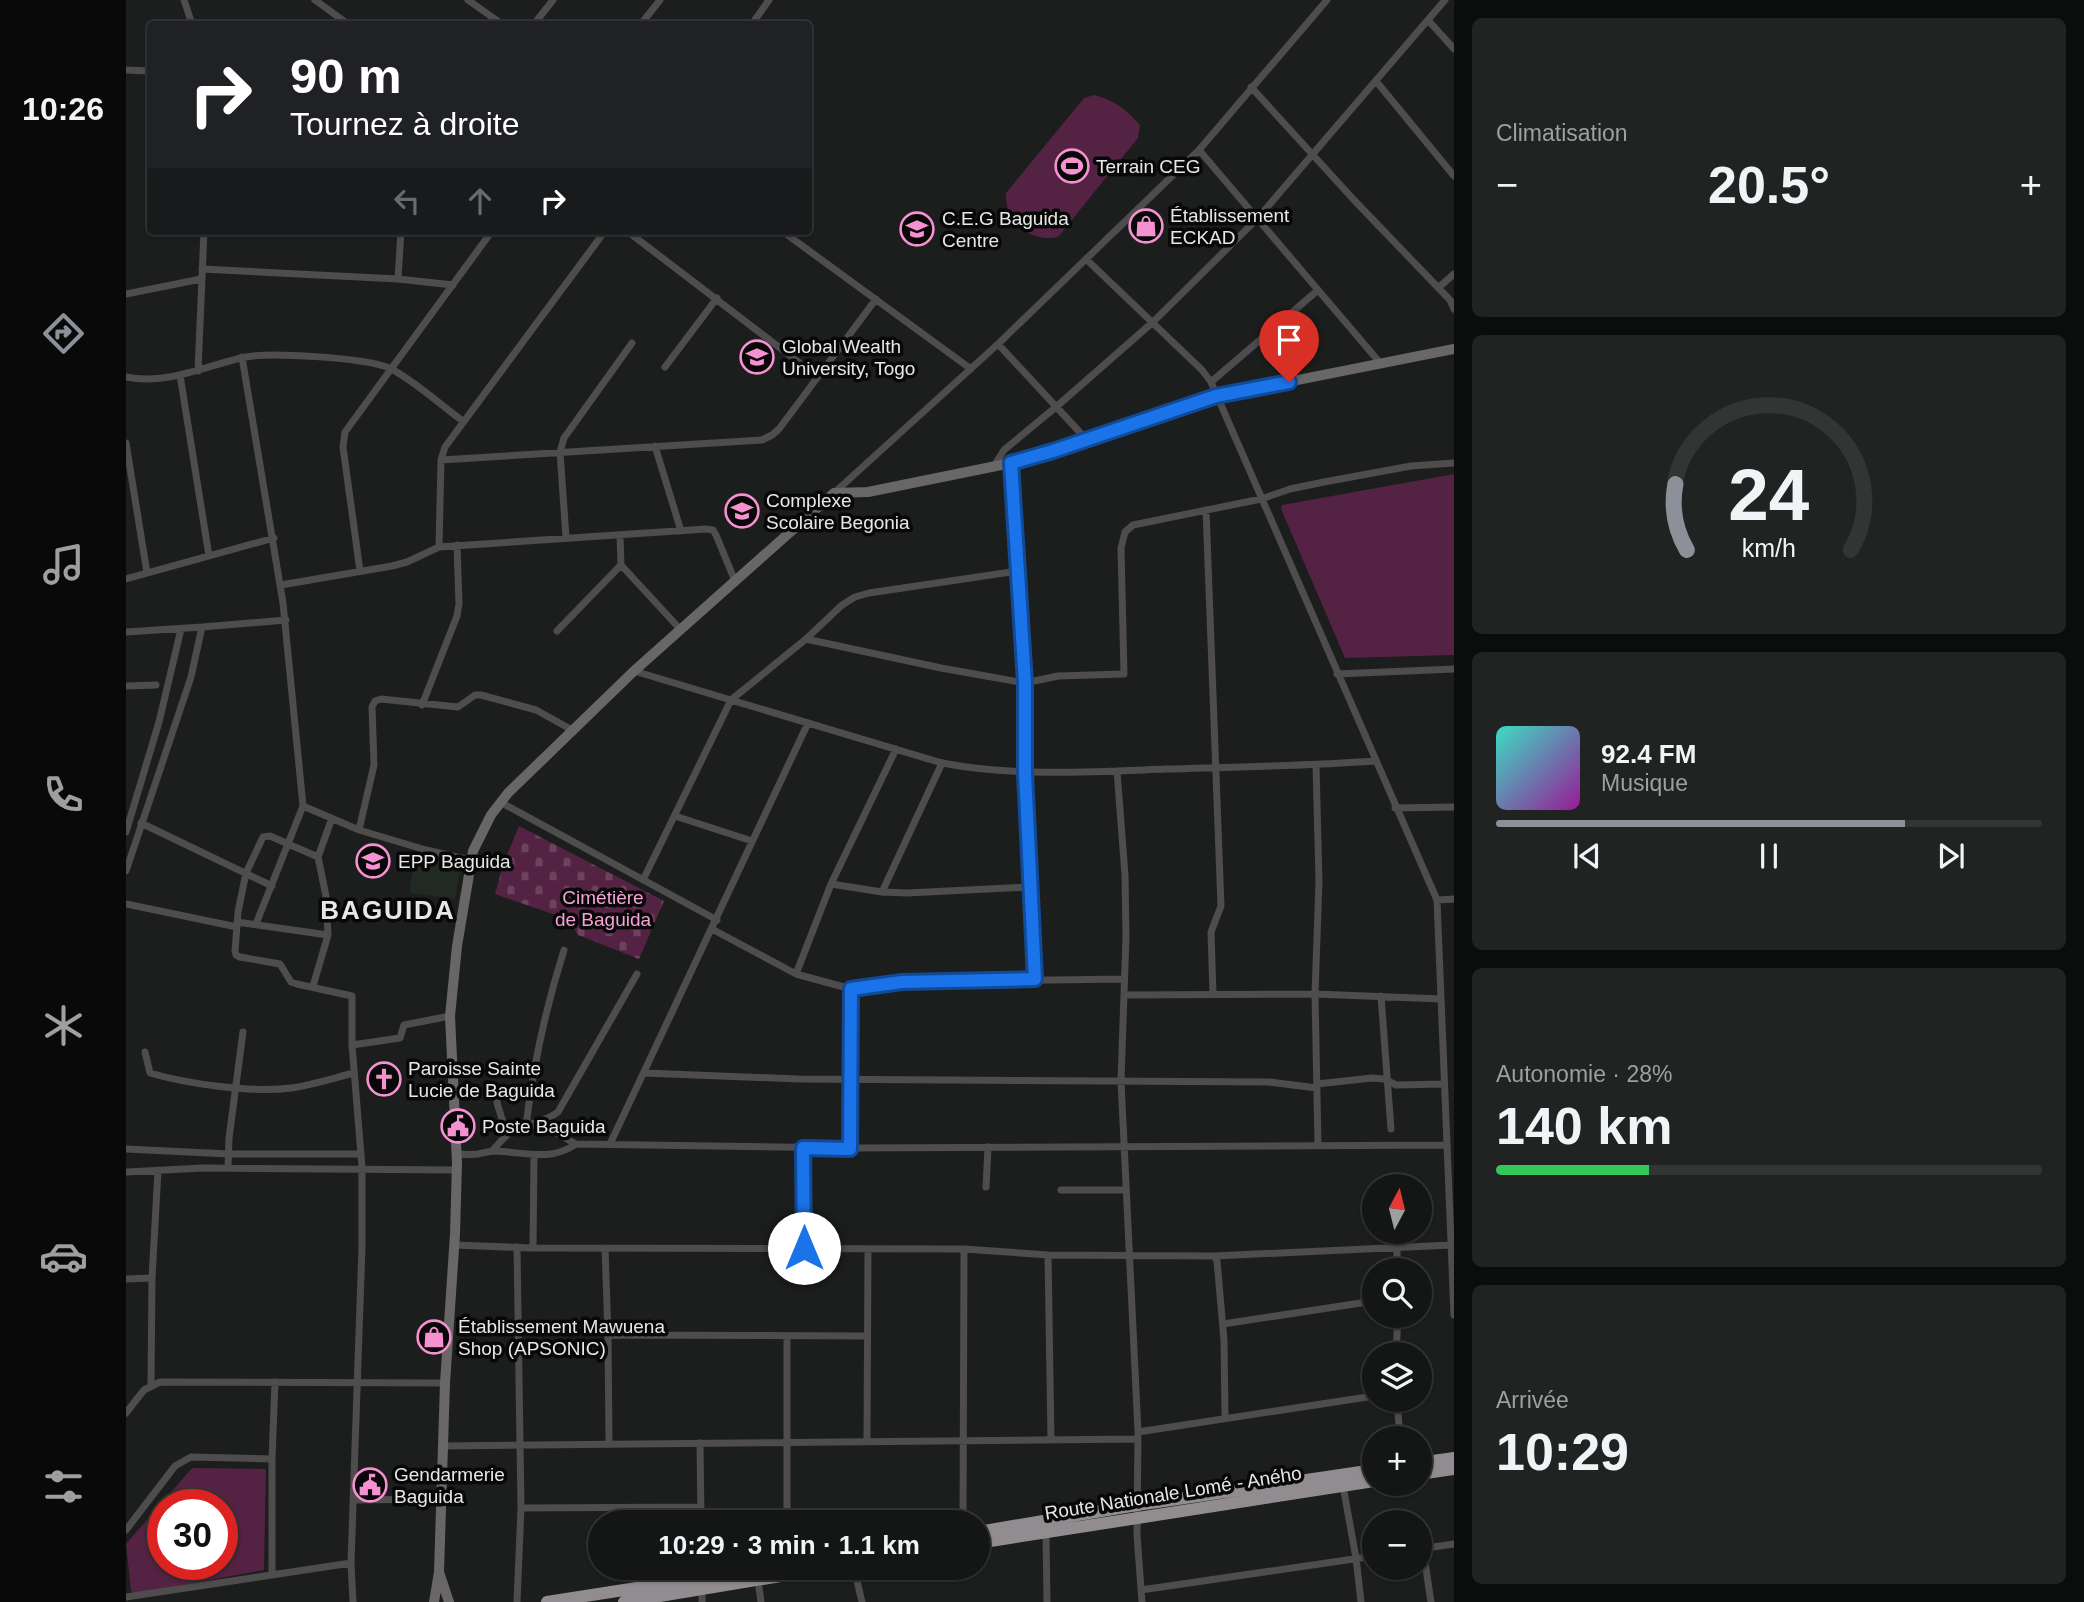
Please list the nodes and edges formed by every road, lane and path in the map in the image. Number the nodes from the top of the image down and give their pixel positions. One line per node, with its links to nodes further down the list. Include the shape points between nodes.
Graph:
1 (184, 0): 10 (street)
2 (314, 0): 11 (street)
3 (468, 0): 12 (street)
4 (553, 0): 13 (street)
5 (660, 0): 14 (street)
6 (769, 0): 15 (street)
7 (1327, 0): 20 (street)
8 (1445, 0): 9 (street)
9 (1428, 20): 16 (street); 19 (street)
10 (191, 21)
11 (344, 21)
12 (498, 21)
13 (536, 21)
14 (643, 21)
15 (754, 21)
16 (1454, 49)
17 (126, 70): 18 (street)
18 (147, 71)
19 (1376, 81): 22 (street); 23 (street)
20 (1251, 87): 21 (street); 22 (street)
21 (1199, 150): 24 (street); 31 (street)
22 (1312, 154): 24 (street); 37 (street)
23 (1454, 176)
24 (1258, 219): 38 (street); 44 (street)
25 (204, 235): 32 (street)
26 (401, 235): 35 (street)
27 (489, 235): 36 (street)
28 (602, 235): 60 (street)
29 (633, 235): 41 (street)
30 (788, 235): 42 (street)
31 (1086, 259): 44 (street); 46 (street)
32 (202, 268): 34 (street); 35 (street)
33 (1454, 274): 37 (street)
34 (201, 279): 39 (street); 53 (street)
35 (398, 279): 36 (street)
36 (453, 285): 51 (street)
37 (1438, 288): 40 (street)
38 (1318, 290): 49 (street); 57 (street)
39 (126, 295)
40 (1452, 297): 43 (street)
41 (717, 298): 50 (street); 56 (street)
42 (876, 299): 52 (street); 56 (street)
43 (1454, 309)
44 (1153, 321): 57 (street); 59 (street)
45 (632, 343): 64 (street, via 571,426)
46 (998, 344): 52 (street); 59 (street)
47 (1454, 349): 49 (street)
48 (242, 357): 51 (street, via 360,361); 53 (street); 75 (street)
49 (1381, 364): 58 (street)
50 (665, 367)
51 (392, 369): 60 (street); 80 (street, via 345,432 343,447)
52 (971, 369): 69 (street)
53 (198, 371): 54 (street)
54 (180, 375): 55 (street); 78 (street)
55 (126, 376)
56 (818, 377): 63 (street, via 772,435 762,440)
57 (1212, 382): 58 (street)
58 (1216, 396): 61 (street); 70 (street)
59 (1056, 407): 61 (street); 68 (street, via 1004,450)
60 (463, 421): 65 (street, via 445,447)
61 (1087, 440): 66 (street)
62 (126, 443): 82 (street)
63 (655, 446): 64 (street); 72 (street)
64 (560, 452): 65 (street); 74 (street)
65 (442, 460): 77 (street)
66 (1011, 463): 68 (street); 81 (street)
67 (1454, 463): 70 (street, via 1348,477)
68 (994, 466): 69 (street, via 868,492)
69 (834, 493): 84 (street)
70 (1261, 499): 71 (street); 95 (street)
71 (1206, 510): 96 (street, via 1133,525 1125,532 1121,548 1124,674 1065,675); 107 (street)
72 (681, 531): 73 (street); 84 (street, via 713,530)
73 (620, 535): 74 (street); 79 (street)
74 (566, 537): 76 (street)
75 (274, 538): 78 (street); 85 (street)
76 (457, 545): 77 (street); 100 (street, via 457,616)
77 (439, 547): 80 (street, via 407,562)
78 (209, 556): 82 (street)
79 (621, 565): 89 (street); 90 (street)
80 (360, 571): 85 (street)
81 (1018, 571): 92 (street, via 855,597); 96 (street)
82 (147, 573): 83 (street)
83 (126, 579)
84 (736, 581): 89 (street)
85 (281, 585): 86 (street)
86 (286, 620): 87 (street); 111 (street)
87 (202, 627): 88 (street); 116 (street, via 191,677)
88 (181, 629): 91 (street); 118 (street)
89 (680, 629): 94 (street)
90 (557, 631)
91 (126, 632)
92 (806, 639): 96 (street); 99 (street)
93 (1454, 669): 95 (street)
94 (634, 671): 99 (street); 102 (street)
95 (1337, 674): 104 (street)
96 (1025, 683): 109 (street)
97 (126, 685): 98 (street)
98 (156, 685)
99 (731, 700): 101 (street); 114 (street)
100 (422, 705): 102 (street, via 458,707 481,695 536,710); 117 (street, via 375,701 374,765)
101 (808, 723): 103 (street); 119 (street)
102 (574, 732): 110 (street)
103 (896, 749): 105 (street); 126 (street)
104 (1375, 761): 106 (street); 112 (street)
105 (942, 762): 109 (street); 129 (street)
106 (1316, 765): 107 (street); 145 (street, via 1319,881)
107 (1216, 768): 108 (street); 147 (street, via 1221,905 1211,932)
108 (1117, 771): 109 (street); 142 (street, via 1125,875)
109 (1025, 773): 128 (street)
110 (500, 802): 122 (street); 125 (street)
111 (303, 806): 115 (street); 120 (street)
112 (1395, 807): 113 (street); 131 (street)
113 (1454, 807)
114 (675, 816): 119 (street); 125 (street)
115 (332, 818): 117 (street); 121 (street)
116 (141, 823): 123 (street); 124 (street)
117 (359, 830): 122 (street)
118 (126, 832)
119 (752, 841): 133 (street)
120 (289, 844): 121 (street); 124 (street, via 263,837); 127 (street)
121 (318, 857): 137 (street)
122 (470, 860): 150 (street)
123 (126, 871)
124 (246, 873): 127 (street); 134 (street)
125 (643, 880): 133 (street)
126 (831, 884): 129 (street); 140 (street)
127 (272, 886): 135 (street)
128 (1030, 887): 129 (street); 141 (street)
129 (883, 892)
130 (1454, 899): 131 (street)
131 (1437, 900): 149 (street)
132 (126, 904): 134 (street)
133 (717, 920): 136 (street)
134 (237, 924): 135 (street); 143 (street, via 236,955 276,962 291,982)
135 (256, 924): 137 (street)
136 (712, 929): 140 (street); 155 (street)
137 (328, 935): 143 (street)
138 (564, 950): 162 (street)
139 (637, 974): 163 (street, via 558,1112)
140 (796, 974): 144 (street)
141 (1035, 979): 142 (street); 144 (street, via 902,982)
142 (1124, 979): 146 (street)
143 (313, 986): 152 (street, via 352,996)
144 (851, 989): 156 (street)
145 (1315, 994): 147 (street); 148 (street); 160 (street)
146 (1124, 995): 147 (street); 157 (street)
147 (1213, 995)
148 (1381, 996): 149 (street); 158 (street)
149 (1441, 999): 159 (street)
150 (450, 1016): 152 (street, via 404,1025 400,1038); 178 (street)
151 (243, 1032): 161 (street)
152 (352, 1045): 154 (street)
153 (145, 1052): 161 (street, via 150,1073)
154 (355, 1073): 161 (street, via 293,1088); 177 (street)
155 (644, 1073): 156 (street); 167 (street)
156 (851, 1079): 157 (street); 174 (street)
157 (1121, 1081): 160 (street); 171 (street)
158 (1388, 1081): 159 (street); 160 (street, via 1372,1078); 164 (street)
159 (1444, 1084): 169 (street)
160 (1317, 1086): 168 (street)
161 (236, 1087): 176 (street)
162 (530, 1090): 163 (street); 165 (street, via 499,1089 497,1103)
163 (528, 1125): 165 (street); 166 (street, via 545,1127)
164 (1391, 1129)
165 (507, 1135): 175 (street)
166 (576, 1143): 167 (street); 179 (street, via 566,1151)
167 (610, 1144): 172 (street)
168 (1318, 1144): 169 (street); 171 (street)
169 (1447, 1145): 189 (street)
170 (988, 1147): 171 (street); 174 (street); 185 (street)
171 (1124, 1147): 187 (street)
172 (803, 1148): 174 (street); 194 (street)
173 (126, 1149): 176 (street)
174 (850, 1149)
175 (492, 1151): 178 (street); 179 (street)
176 (229, 1154): 177 (street); 181 (street)
177 (361, 1154): 180 (street)
178 (456, 1154): 183 (street)
179 (534, 1155): 192 (street)
180 (362, 1167): 181 (street); 183 (street); 210 (street)
181 (228, 1168): 182 (street)
182 (158, 1170): 184 (street); 201 (street)
183 (456, 1170): 188 (street)
184 (126, 1172)
185 (986, 1187)
186 (1061, 1190): 187 (street)
187 (1126, 1190): 198 (street)
188 (454, 1245): 190 (street); 211 (street)
189 (1451, 1245): 191 (street); 204 (street)
190 (517, 1247): 192 (street); 223 (street)
191 (1397, 1247): 199 (street); 200 (street)
192 (533, 1248): 193 (street)
193 (605, 1248): 194 (street); 206 (street)
194 (804, 1248): 195 (street)
195 (869, 1249): 196 (street); 207 (street)
196 (964, 1249): 197 (street); 221 (street)
197 (1048, 1255): 198 (street); 217 (street)
198 (1130, 1256): 199 (street); 216 (street)
199 (1214, 1256): 205 (street)
200 (1397, 1258)
201 (152, 1278): 202 (street); 212 (street)
202 (126, 1279)
203 (1362, 1303): 205 (street)
204 (1454, 1315)
205 (1223, 1324): 215 (street)
206 (608, 1335): 208 (street); 219 (street)
207 (867, 1336): 208 (street); 218 (street)
208 (787, 1338): 220 (street)
209 (275, 1382): 210 (street); 212 (street); 226 (street)
210 (357, 1382): 211 (street); 234 (street)
211 (445, 1383): 224 (street)
212 (151, 1384): 214 (street)
213 (1362, 1398): 215 (street)
214 (126, 1413)
215 (1225, 1417): 216 (street)
216 (1138, 1435): 217 (street); 239 (street)
217 (1051, 1439): 221 (street)
218 (867, 1441): 220 (street); 221 (street)
219 (609, 1442): 222 (street); 223 (street)
220 (788, 1442): 222 (street); 237 (street)
221 (962, 1442): 238 (street)
222 (700, 1443): 235 (street)
223 (519, 1444): 224 (street); 236 (street)
224 (442, 1446): 233 (street)
225 (1454, 1458): 227 (highway)
226 (272, 1459): 240 (street, via 182,1460); 250 (street)
227 (1432, 1461)
228 (1454, 1469): 230 (highway)
229 (1362, 1472): 239 (highway, Route Nationale Lomé - Aného)
230 (1432, 1472)
231 (1362, 1483): 232 (highway, Route Nationale Lomé - Aného)
232 (1343, 1485): 239 (highway, Route Nationale Lomé - Aného); 247 (street)
233 (440, 1499): 234 (street); 249 (street)
234 (353, 1500): 248 (street)
235 (701, 1507): 236 (street)
236 (521, 1508): 261 (street)
237 (787, 1510)
238 (963, 1510)
239 (1138, 1511): 241 (highway, Route Nationale Lomé - Aného); 242 (highway, Route Nationale Lomé - Aného); 256 (street)
240 (126, 1530)
241 (990, 1530)
242 (1045, 1533): 243 (highway, Route Nationale Lomé - Aného); 266 (street)
243 (990, 1541)
244 (1454, 1544): 245 (street)
245 (1432, 1547)
246 (1362, 1557): 247 (street)
247 (1356, 1558): 256 (street); 268 (street)
248 (351, 1563): 250 (street); 258 (street)
249 (439, 1572): 259 (street); 260 (street)
250 (272, 1574): 257 (street)
251 (721, 1580): 255 (highway)
252 (758, 1580): 255 (highway); 264 (street)
253 (856, 1580): 265 (street)
254 (1427, 1580): 269 (street)
255 (702, 1585): 262 (highway); 263 (highway)
256 (1141, 1590): 267 (street)
257 (126, 1597)
258 (353, 1602)
259 (434, 1602)
260 (449, 1602)
261 (517, 1602)
262 (547, 1602)
263 (624, 1602)
264 (761, 1602)
265 (862, 1602)
266 (1047, 1602)
267 (1142, 1602)
268 (1361, 1602)
269 (1431, 1602)

